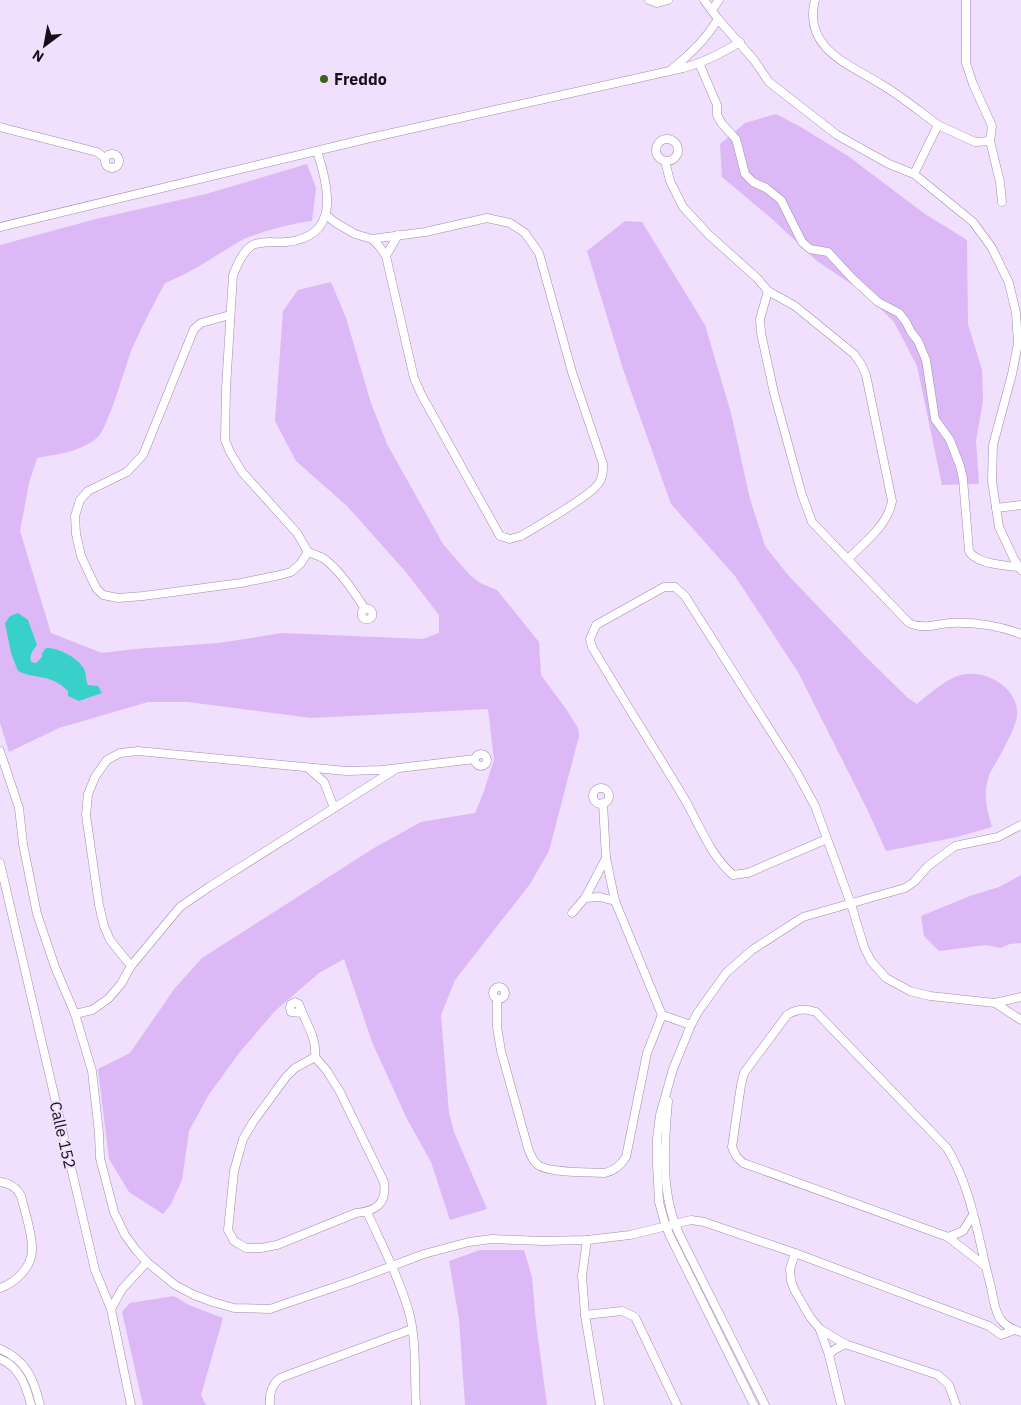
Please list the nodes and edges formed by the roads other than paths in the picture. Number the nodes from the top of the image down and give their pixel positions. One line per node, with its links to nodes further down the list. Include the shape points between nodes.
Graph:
1 (649, 0): 2 (street, via 657,3)
2 (668, 0)
3 (704, 0): 7 (street)
4 (719, 0): 7 (street)
5 (815, 0): 12 (street, via 812,10 814,30 825,48)
6 (966, 0): 14 (street, via 966,63 992,126)
7 (712, 10): 8 (street)
8 (718, 18): 9 (street); 11 (street, via 710,33)
9 (740, 42): 10 (street); 18 (street, via 769,82 814,118 869,153)
10 (699, 63): 11 (street); 31 (street, via 717,105 717,115 736,139 745,174 781,200 802,242 810,249 828,252 878,302 899,313 918,340 926,360 935,419 950,440 960,466 969,551 984,561)
11 (671, 70): 15 (street)
12 (938, 125): 14 (street, via 975,142); 18 (street)
13 (0, 127): 16 (street, via 98,152)
14 (990, 141): 19 (street)
15 (317, 151): 20 (street, via 328,192); 21 (street)
16 (106, 158)
17 (665, 161): 25 (street, via 670,181 683,207)
18 (914, 174): 28 (street, via 973,222 992,248 1009,283 1018,342 993,445 992,481)
19 (1002, 202)
20 (326, 215): 23 (street, via 355,234); 26 (street, via 317,229 302,239 252,245 241,257 233,276)
21 (0, 227)
22 (398, 235): 23 (street); 24 (street); 24 (street, via 487,218 510,223 525,233 539,252 572,372 603,464 603,475 598,485 521,536 510,539 500,536 414,378)
23 (372, 239): 24 (street)
24 (386, 256)
25 (768, 291): 30 (street, via 760,319 761,333 802,495 812,522); 30 (street, via 794,306 854,354 866,375 892,500 888,516)
26 (230, 315): 29 (street, via 225,440 242,472 296,533); 29 (street, via 200,323 194,328 143,454 135,464 127,472 88,491 80,500 75,516 81,556 96,588 103,595 118,598 280,575 291,572)
27 (1021, 504): 28 (street)
28 (996, 508): 31 (street, via 999,527)
29 (308, 552): 32 (street, via 323,558 335,570)
30 (848, 559): 33 (street, via 909,623 917,627 951,623 987,625)
31 (1020, 568)
32 (365, 609)
33 (1021, 634)
34 (0, 751): 53 (street, via 19,808 37,914)
35 (475, 759): 37 (street)
36 (308, 768): 37 (street, via 346,771); 39 (street, via 324,782); 48 (street, via 138,751 120,753 107,760 95,776 88,794 86,815 98,905 104,926 110,940)
37 (398, 768): 39 (street)
38 (603, 803): 42 (street)
39 (334, 808): 48 (street, via 180,907)
40 (1021, 825): 46 (street, via 998,836 956,846 905,888)
41 (827, 839): 41 (street, via 748,873 733,875 723,866 592,648 590,640 596,625 664,587 675,586 686,596 796,771 815,806); 46 (street)
42 (606, 858): 44 (street); 45 (street)
43 (0, 863): 71 (street, Calle 152, via 95,1270)
44 (585, 898): 45 (street); 47 (street)
45 (615, 901): 54 (street)
46 (851, 904): 51 (street, via 871,962 886,978 910,991 930,996); 56 (street, via 803,917 752,950 726,973)
47 (572, 913)
48 (131, 966): 53 (street, via 108,999 92,1010)
49 (1021, 997): 51 (street)
50 (498, 999): 54 (street, via 497,1026 501,1051 528,1148 538,1165 547,1170 605,1173 619,1167 626,1157 647,1053)
51 (995, 1003): 55 (street)
52 (302, 1013): 57 (street, via 314,1036)
53 (75, 1014): 67 (street, via 92,1071 100,1158 106,1186 126,1235)
54 (662, 1015): 56 (street)
55 (1021, 1020)
56 (691, 1025): 58 (street)
57 (315, 1057): 60 (street, via 340,1092 384,1182 384,1198); 60 (street, via 286,1076 243,1140 234,1171 228,1230 234,1241 246,1248 261,1248 277,1245 356,1213)
58 (669, 1084): 62 (street, via 666,1176); 63 (street, via 657,1139 659,1202)
59 (0, 1182): 70 (street, via 17,1189 21,1196 32,1252 27,1267 16,1280)
60 (367, 1212): 68 (street)
61 (973, 1215): 64 (street, via 963,1230); 64 (street, via 956,1164 947,1148 816,1012 806,1009 786,1015 744,1073 732,1147 736,1156 744,1163); 69 (street)
62 (675, 1224): 63 (street); 66 (street, via 691,1220 704,1222); 90 (street)
63 (666, 1227): 65 (street); 89 (street)
64 (948, 1237): 69 (street)
65 (587, 1240): 68 (street, via 492,1239 469,1242); 72 (street, via 582,1276)
66 (795, 1253): 74 (street); 76 (street, via 790,1269 791,1280)
67 (147, 1262): 68 (street, via 175,1285 194,1295 234,1308 252,1310 270,1309); 71 (street, via 122,1289)
68 (392, 1266): 75 (street)
69 (985, 1266): 73 (street)
70 (0, 1288)
71 (111, 1309): 84 (street, Calle 152)
72 (585, 1315): 87 (street); 88 (street, via 622,1311 635,1317)
73 (1000, 1320): 74 (street); 77 (street)
74 (989, 1326): 77 (street, via 1001,1334)
75 (412, 1329): 85 (street, via 280,1378 272,1388); 86 (street)
76 (820, 1329): 78 (street); 80 (street)
77 (1018, 1331)
78 (845, 1344): 80 (street); 92 (street, via 938,1376 949,1385)
79 (0, 1349): 83 (street, via 13,1354 27,1369)
80 (829, 1355): 91 (street)
81 (0, 1358): 82 (street, via 20,1374)
82 (31, 1405)
83 (40, 1405)
84 (131, 1405)
85 (270, 1405)
86 (416, 1405)
87 (600, 1405)
88 (677, 1405)
89 (754, 1405)
90 (765, 1405)
91 (840, 1405)
92 (956, 1405)

